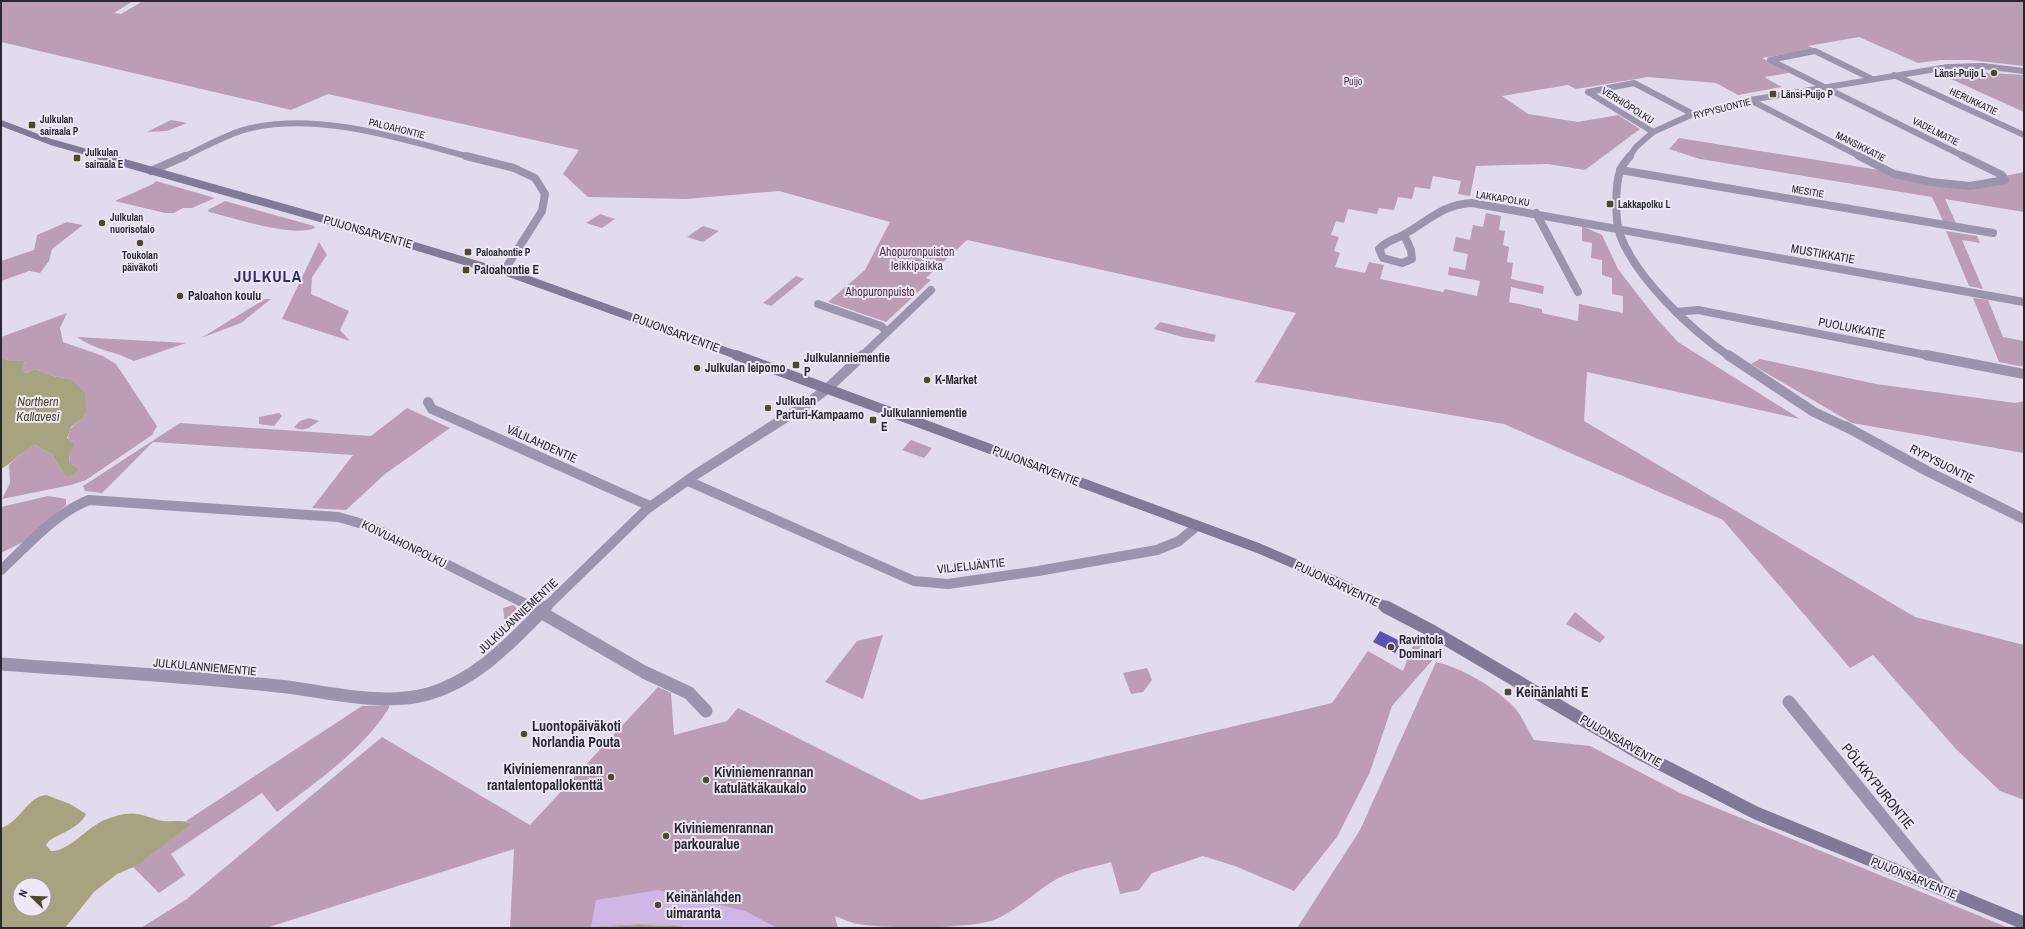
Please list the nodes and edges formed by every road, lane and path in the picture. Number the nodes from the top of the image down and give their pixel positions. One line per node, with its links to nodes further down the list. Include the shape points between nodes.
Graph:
1 (2024, 71): 2 (street, RYPYSUONTIE, via 1964,66)
2 (1894, 75): 3 (street, RYPYSUONTIE); 9 (street, HERUKKATIE)
3 (1872, 79): 4 (street, RYPYSUONTIE); 4 (street, via 1815,51 1770,60)
4 (1825, 87): 5 (street, RYPYSUONTIE); 12 (street, VADELMATIE, via 1981,164 2002,175 2005,180)
5 (1750, 100): 6 (street, RYPYSUONTIE); 12 (street, MANSIKKATIE, via 1894,174 1931,182)
6 (1693, 114): 8 (street, RYPYSUONTIE); 8 (street, VERHIÖPOLKU, via 1634,83 1588,92)
7 (1, 123): 11 (main road, PUIJONSARVENTIE, via 51,142)
8 (1653, 132): 10 (street, RYPYSUONTIE, via 1636,147)
9 (2024, 135)
10 (1620, 170): 14 (street, RYPYSUONTIE, via 1616,197); 15 (street, MESITIE)
11 (150, 171): 17 (main road, PUIJONSARVENTIE); 17 (street, PALOAHONTIE, via 246,129 289,124 365,130 503,165 535,178 545,194 542,211)
12 (1970, 186)
13 (1536, 213): 14 (street, LAKKAPOLKU); 16 (street, LAKKAPOLKU, via 1472,203 1454,204); 19 (street, LAKKAPOLKU)
14 (1618, 228): 20 (street, MUSTIKKATIE); 22 (street, RYPYSUONTIE, via 1639,269)
15 (1993, 233)
16 (1404, 235): 16 (street, LAKKAPOLKU, via 1382,244 1379,249 1383,258 1397,263 1410,261 1413,256)
17 (504, 271): 25 (main road, PUIJONSARVENTIE)
18 (931, 290): 23 (street, JULKULANNIEMENTIE)
19 (1578, 292)
20 (2024, 302)
21 (818, 304): 23 (street, via 881,326)
22 (1676, 312): 24 (street, PUOLUKKATIE, via 1698,310); 29 (street, RYPYSUONTIE, via 1713,345 1814,412)
23 (887, 332): 25 (street, JULKULANNIEMENTIE)
24 (2024, 374)
25 (828, 388): 27 (street, JULKULANNIEMENTIE, via 760,437); 30 (main road, PUIJONSARVENTIE)
26 (428, 402): 28 (street, VÄLILAHDENTIE, via 432,409)
27 (688, 481): 28 (street, JULKULANNIEMENTIE); 30 (street, VILJELIJÄNTIE, via 914,582 948,584 1157,550 1187,537)
28 (650, 506): 32 (street, JULKULANNIEMENTIE)
29 (2024, 519)
30 (1197, 526): 36 (main road, PUIJONSARVENTIE, via 1258,548 1337,582 1432,631 1638,753 1756,813)
31 (1, 570): 32 (street, KOIVUAHONPOLKU, via 67,511 89,500 338,517 370,526)
32 (540, 613): 33 (street, JULKULANNIEMENTIE, via 490,662 428,694 401,698 379,699 278,686); 35 (street, KOIVUAHONPOLKU, via 644,672 689,693)
33 (1, 664)
34 (1789, 702): 36 (street, PÖLKKYPURONTIE)
35 (706, 711)
36 (1941, 889): 37 (main road, PUIJONSARVENTIE)
37 (2024, 923)

